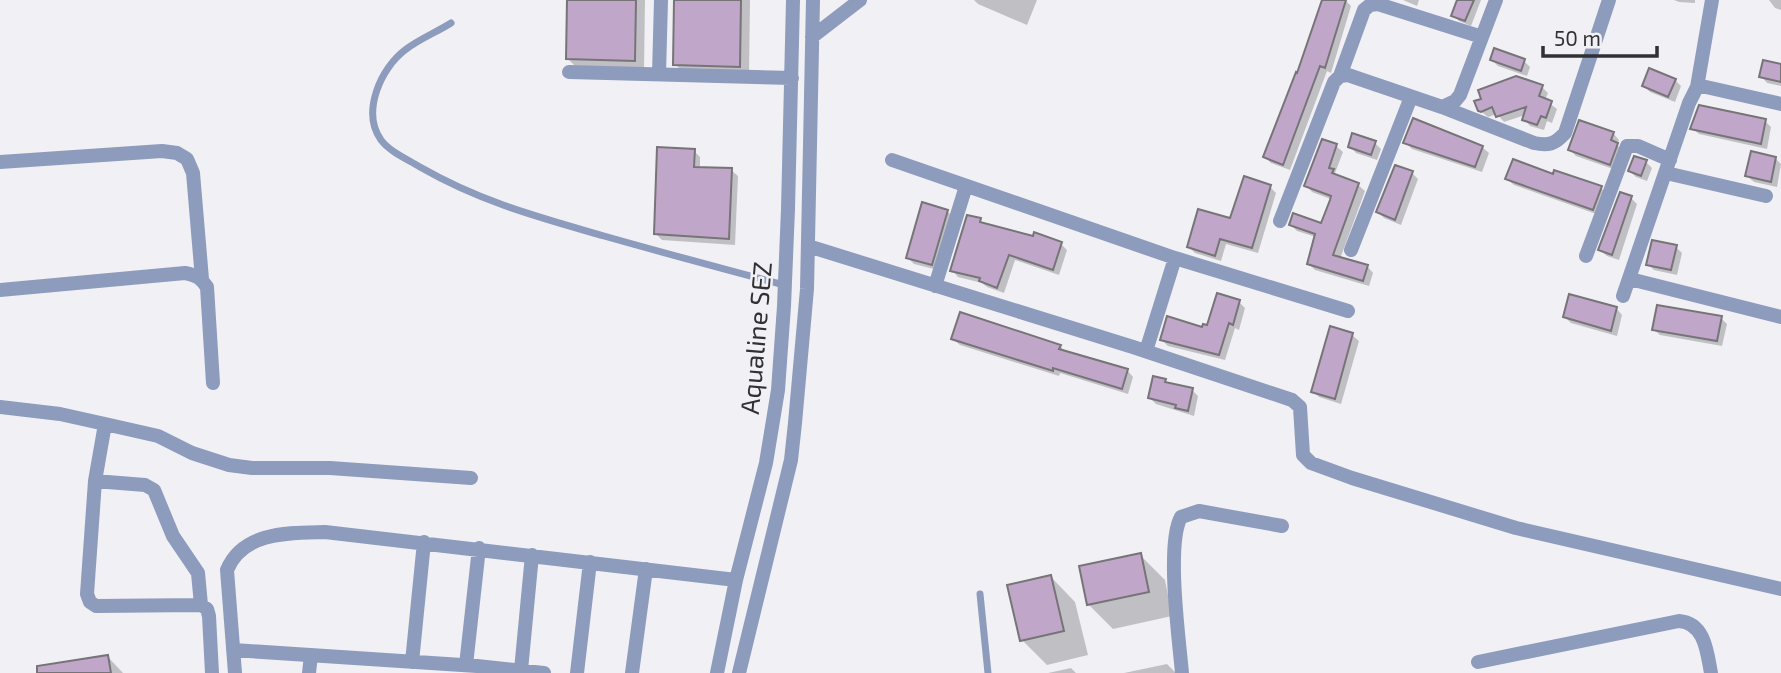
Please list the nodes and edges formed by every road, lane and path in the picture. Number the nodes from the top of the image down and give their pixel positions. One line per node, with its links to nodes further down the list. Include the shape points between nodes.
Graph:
1 (661, 0): 12 (street)
2 (793, 0): 14 (street, Aqualine SEZ)
3 (813, 0): 9 (street)
4 (860, 0): 9 (street)
5 (1496, 0): 10 (street)
6 (1609, 0): 18 (street, via 1565,133 1558,141 1548,146 1534,143)
7 (1712, 0): 15 (street)
8 (452, 23): 31 (lane, via 404,50 387,69 373,106 374,122 393,151 497,204)
9 (812, 37): 25 (street)
10 (1482, 37): 13 (street, via 1370,5 1364,10); 18 (street, via 1460,95)
11 (569, 72): 12 (street)
12 (659, 74): 14 (street)
13 (1340, 76): 16 (street); 24 (street)
14 (792, 78): 31 (street, Aqualine SEZ)
15 (1697, 87): 17 (street); 21 (street)
16 (1411, 97): 18 (street); 26 (street)
17 (1781, 104)
18 (1442, 107)
19 (892, 160): 22 (street)
20 (0, 162): 29 (street, via 177,153 187,159 193,173)
21 (1668, 167): 23 (street); 27 (street, via 1637,146 1627,146); 30 (street)
22 (966, 186): 28 (street); 32 (street)
23 (1766, 196)
24 (1280, 221)
25 (808, 246): 32 (street); 67 (street, via 790,460)
26 (1351, 250)
27 (1586, 256)
28 (1175, 258): 35 (street); 37 (street)
29 (201, 279): 33 (street, via 186,273); 38 (street, via 207,287)
30 (1630, 279): 34 (street); 36 (street)
31 (785, 286): 49 (street, Aqualine SEZ, via 778,390 766,463)
32 (935, 286): 37 (street)
33 (0, 289)
34 (1623, 296)
35 (1348, 311)
36 (1781, 317)
37 (1146, 351): 50 (street, via 1292,400 1302,416 1303,456 1311,463 1516,528)
38 (213, 383)
39 (0, 407): 40 (street)
40 (105, 424): 41 (street, via 158,436 229,465); 42 (street)
41 (471, 478)
42 (95, 481): 52 (street, via 145,485 154,491 173,536 198,573); 52 (street, via 90,602 96,606)
43 (1282, 526): 69 (street, via 1199,511 1181,517 1175,535 1175,596)
44 (424, 542): 45 (street); 53 (street, via 325,532 285,534 248,544 231,560 228,570); 57 (street)
45 (479, 548): 46 (street); 58 (street)
46 (532, 555): 47 (street); 59 (street)
47 (590, 562): 48 (street); 64 (street)
48 (646, 569): 49 (street); 65 (street)
49 (736, 580): 66 (street, Aqualine SEZ)
50 (1781, 590)
51 (981, 594): 68 (lane)
52 (201, 605): 60 (street, via 209,616)
53 (233, 650): 54 (street); 61 (street)
54 (311, 654): 56 (street); 62 (street)
55 (1478, 662): 70 (street, via 1679,621 1689,622 1703,637)
56 (363, 666): 57 (street)
57 (417, 666): 58 (street)
58 (473, 668): 59 (street)
59 (524, 671): 63 (street)
60 (212, 673)
61 (235, 673)
62 (309, 673)
63 (544, 673)
64 (577, 673)
65 (632, 673)
66 (717, 673)
67 (739, 673)
68 (988, 673)
69 (1182, 673)
70 (1711, 673)

